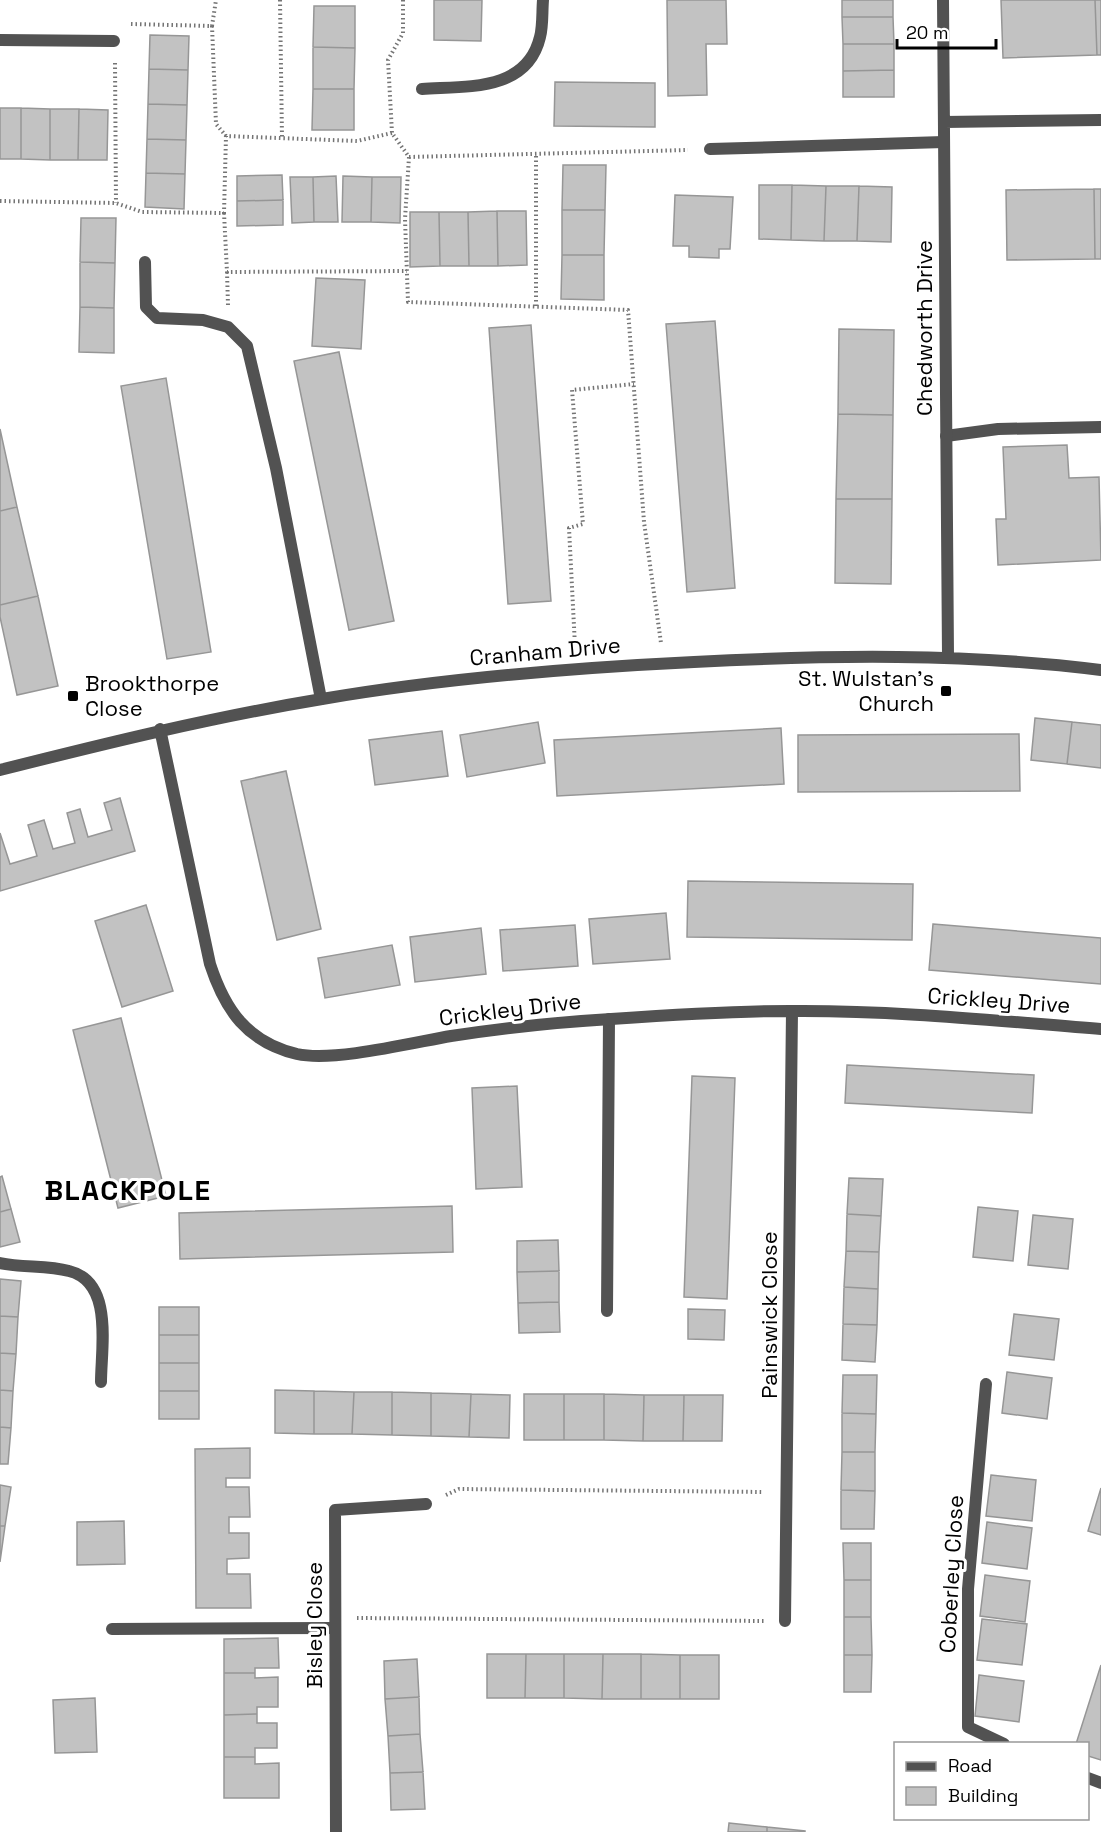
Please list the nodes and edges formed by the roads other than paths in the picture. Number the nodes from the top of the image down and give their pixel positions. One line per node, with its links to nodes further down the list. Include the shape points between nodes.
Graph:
1 (543, 0): 5 (street, via 540,37 533,56 509,79)
2 (943, 0): 7 (street, Chedworth Drive)
3 (0, 40): 4 (street)
4 (114, 40)
5 (422, 89)
6 (1101, 120): 7 (street)
7 (944, 122): 8 (street, Chedworth Drive)
8 (944, 142): 9 (street); 12 (street, Chedworth Drive)
9 (710, 149)
10 (145, 262): 15 (street, via 146,307 157,318 203,320 228,327 246,346 276,468)
11 (1101, 427): 12 (street, via 998,429)
12 (946, 436): 13 (street, Chedworth Drive)
13 (948, 656): 14 (street, Cranham Drive); 15 (street, Cranham Drive, via 576,668)
14 (1101, 670)
15 (321, 699): 16 (street, Cranham Drive)
16 (160, 729): 17 (street, Cranham Drive); 19 (street, Crickley Drive, via 210,964 221,996 255,1036 288,1051 327,1056 465,1034)
17 (0, 770)
18 (792, 1011): 19 (street, Crickley Drive); 20 (street, Crickley Drive, via 941,1016); 26 (street, Painswick Close)
19 (609, 1019): 22 (street)
20 (1101, 1029)
21 (0, 1263): 23 (street, via 70,1271 83,1277 97,1292 101,1311)
22 (607, 1311)
23 (101, 1382)
24 (986, 1384): 29 (street, Coberley Close, via 968,1589 968,1726)
25 (426, 1504): 27 (street, Bisley Close, via 335,1510)
26 (785, 1621)
27 (335, 1623): 28 (street); 30 (street, Bisley Close)
28 (112, 1629)
29 (1002, 1742)
30 (336, 1832)

